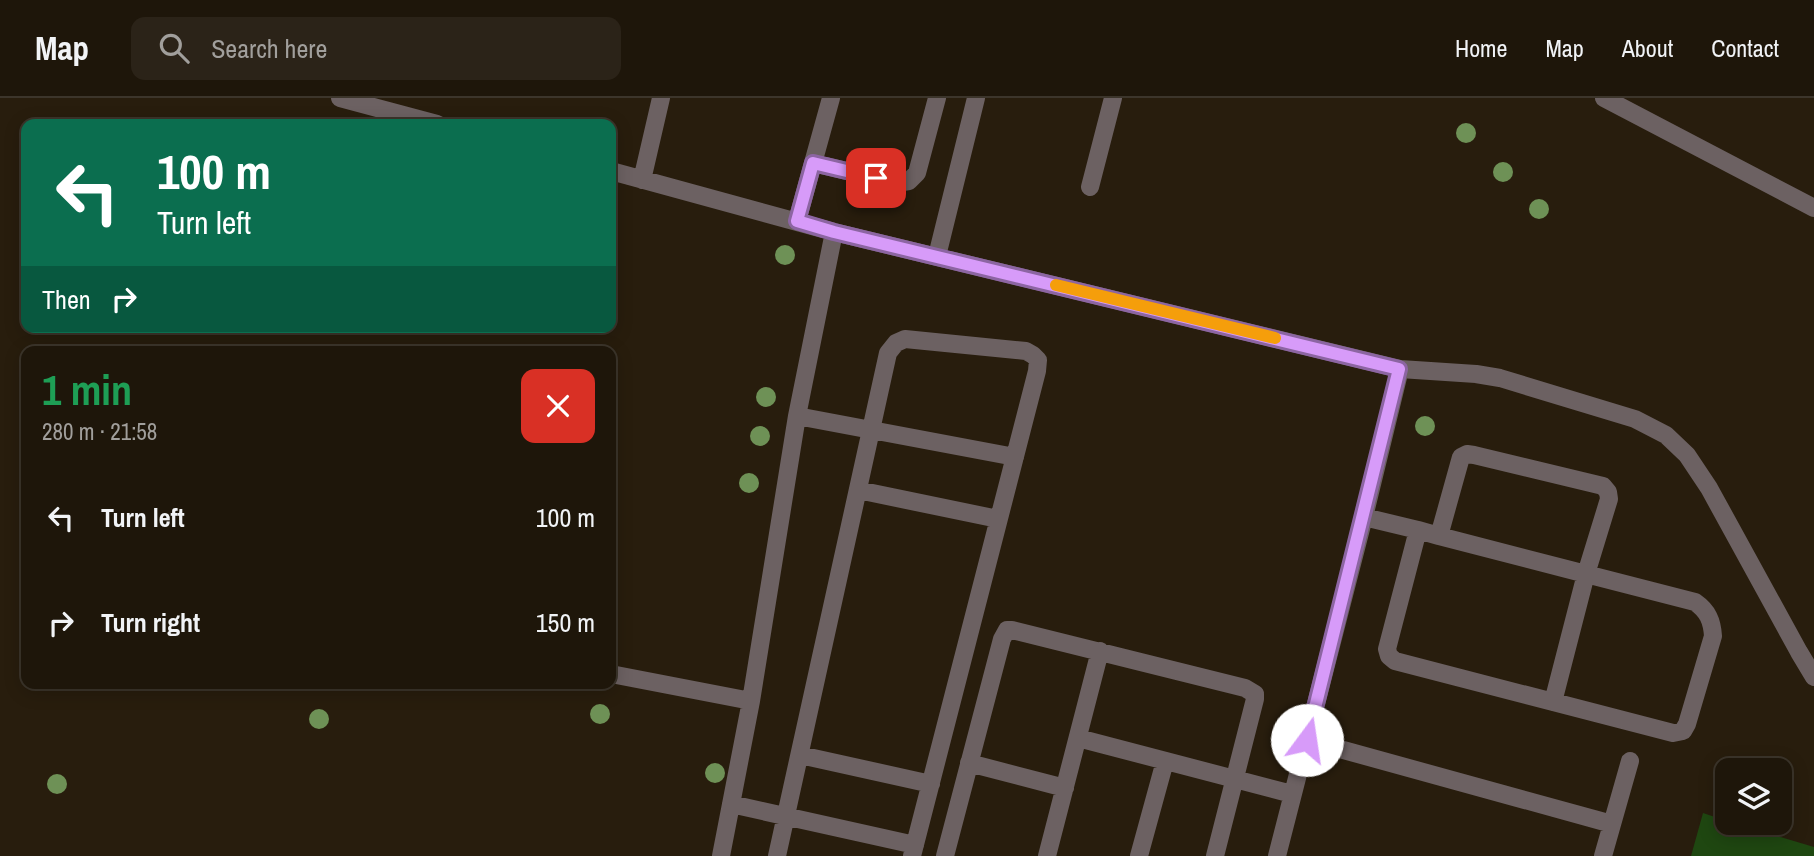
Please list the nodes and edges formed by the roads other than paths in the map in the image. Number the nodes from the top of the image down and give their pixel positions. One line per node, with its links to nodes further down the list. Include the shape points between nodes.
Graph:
1 (340, 98): 8 (street)
2 (661, 98): 11 (street)
3 (831, 98): 9 (street)
4 (937, 98): 9 (street, via 917,173 909,181 897,183)
5 (976, 98): 16 (street)
6 (1113, 98): 12 (street)
7 (1604, 98): 13 (street)
8 (418, 119)
9 (813, 163): 14 (street)
10 (616, 172): 11 (street)
11 (642, 180): 14 (street)
12 (1090, 187)
13 (1814, 208)
14 (797, 221): 15 (street)
15 (834, 232): 16 (street); 18 (street)
16 (937, 256): 17 (street)
17 (1399, 369): 22 (street); 29 (street, via 1500,378 1635,419 1666,435 1687,455 1709,488)
18 (797, 415): 19 (street); 30 (street)
19 (871, 429): 20 (street); 20 (street, via 888,353 896,343 905,339 1026,351 1038,360 1037,371); 21 (street)
20 (1015, 457): 23 (street)
21 (858, 490): 23 (street); 34 (street)
22 (1364, 517): 24 (street); 33 (street)
23 (998, 519): 39 (street)
24 (1418, 530): 25 (street); 31 (street, via 1388,642 1389,656)
25 (1439, 536): 26 (street); 26 (street, via 1461,457 1468,454 1603,486 1609,499)
26 (1586, 574): 31 (street); 31 (street, via 1695,602 1708,614 1713,636 1683,731 1673,733)
27 (1100, 651): 32 (street); 37 (street, via 1007,630); 38 (street, via 1255,694)
28 (616, 675): 30 (street)
29 (1814, 677)
30 (751, 701): 42 (street)
31 (1553, 702)
32 (1078, 738): 35 (street); 40 (street)
33 (1307, 740): 41 (street); 44 (street)
34 (800, 755): 39 (street); 43 (street)
35 (1165, 761): 38 (street); 50 (street)
36 (1630, 761): 44 (street)
37 (969, 763): 40 (street); 48 (street)
38 (1234, 779): 41 (street); 51 (street)
39 (930, 784): 45 (street)
40 (1065, 788): 49 (street)
41 (1292, 794): 52 (street)
42 (730, 804): 43 (street); 46 (street)
43 (786, 816): 45 (street); 47 (street)
44 (1612, 824): 53 (street)
45 (913, 850)
46 (721, 856)
47 (777, 856)
48 (945, 856)
49 (1049, 856)
50 (1139, 856)
51 (1215, 856)
52 (1277, 856)
53 (1603, 856)

